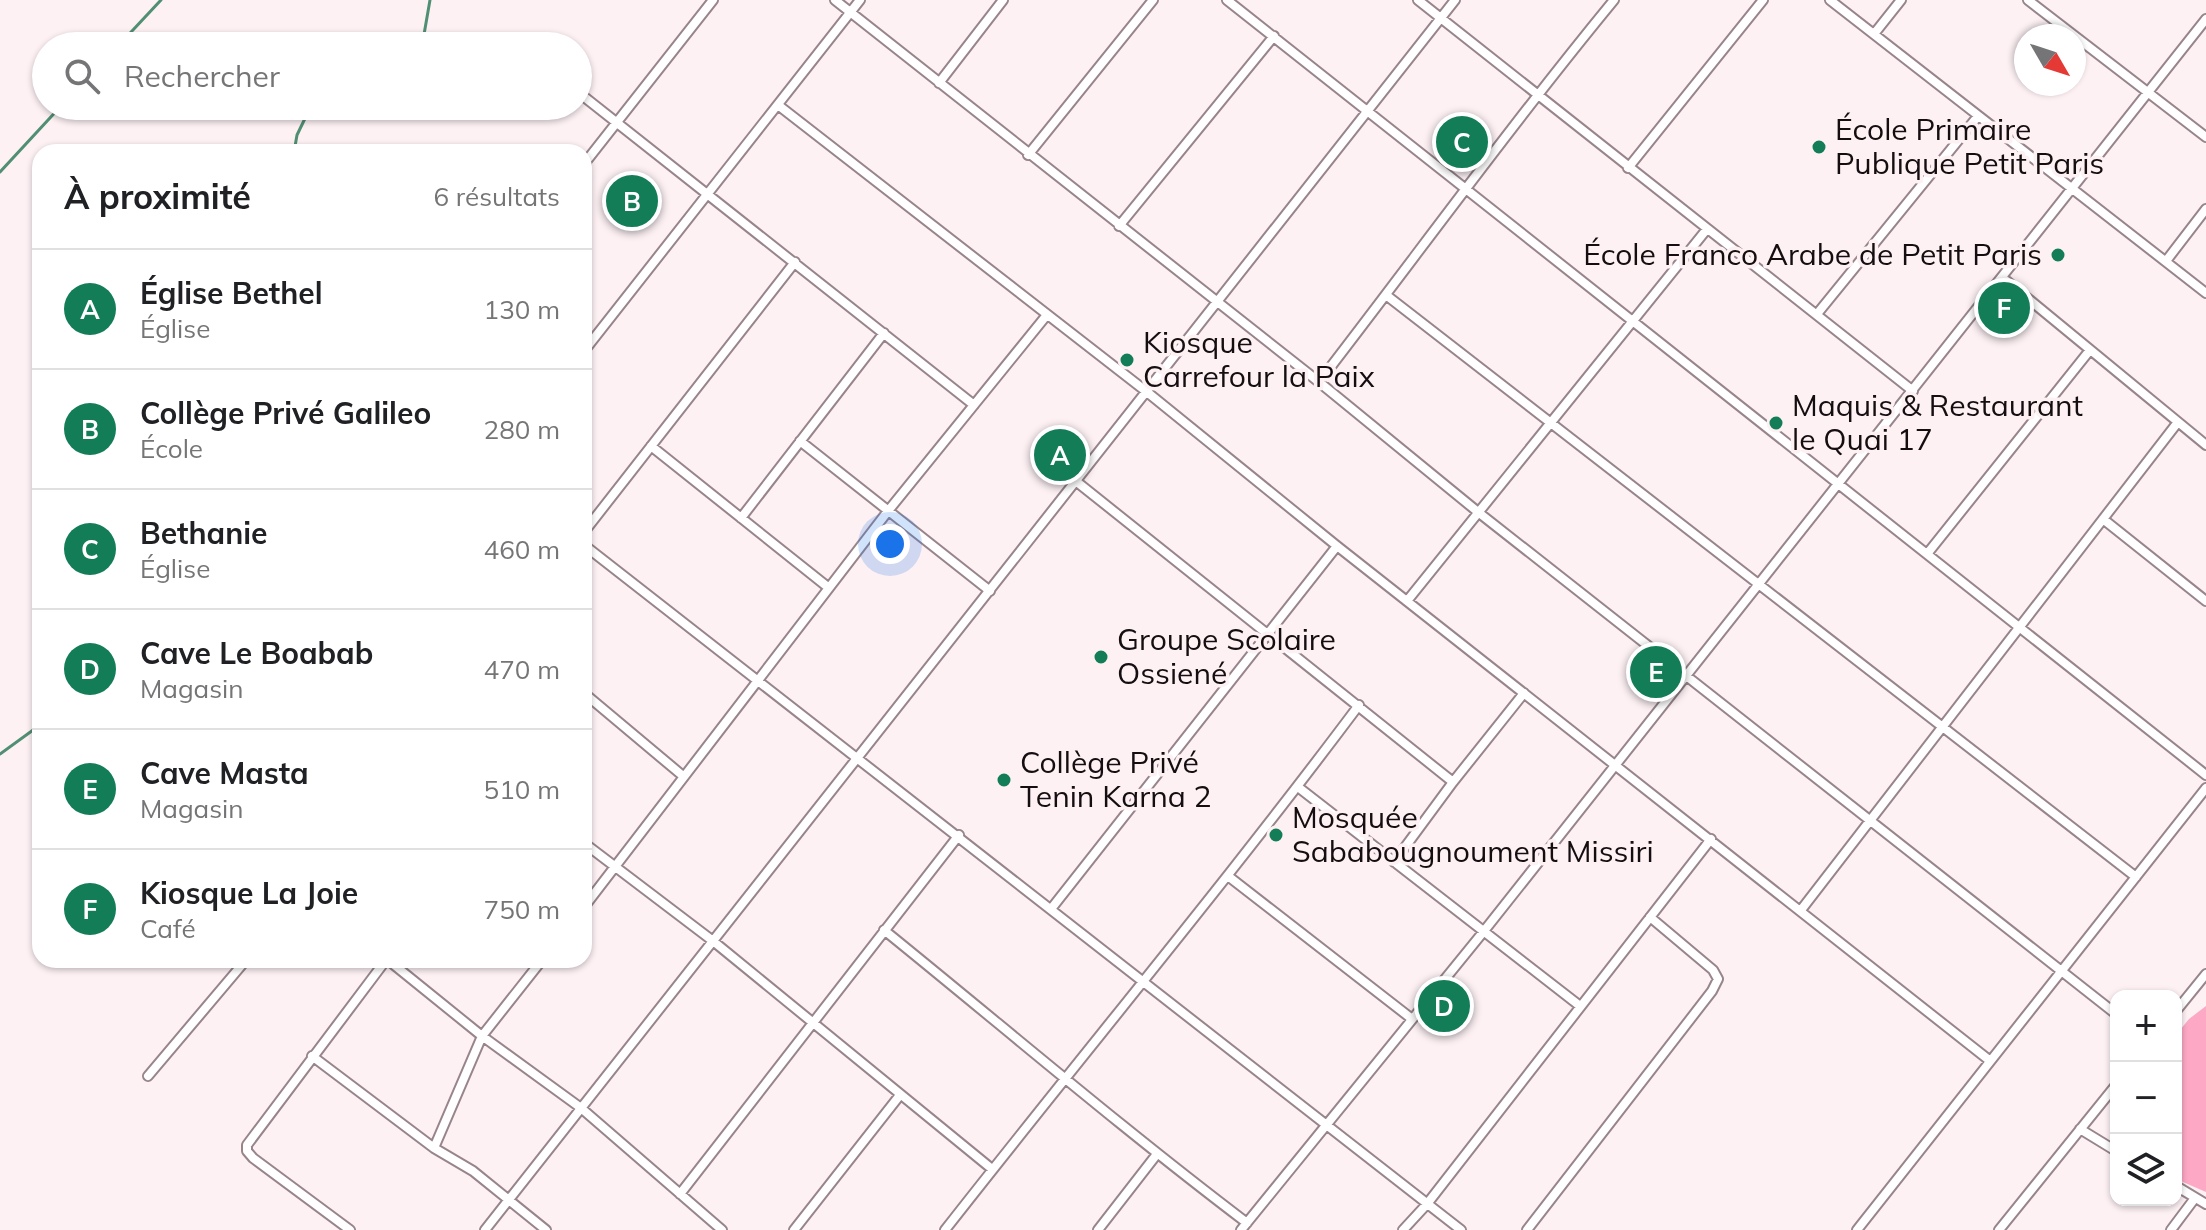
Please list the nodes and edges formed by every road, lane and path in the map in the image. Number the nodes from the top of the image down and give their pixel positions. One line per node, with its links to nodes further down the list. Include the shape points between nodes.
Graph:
1 (713, 0): 26 (street)
2 (835, 0): 14 (street)
3 (860, 0): 14 (street)
4 (1003, 0): 19 (street)
5 (1153, 0): 29 (street)
6 (1227, 0): 18 (street)
7 (1418, 0): 15 (street)
8 (1455, 0): 15 (street)
9 (1614, 0): 21 (street)
10 (1763, 0): 30 (street)
11 (1830, 0): 17 (street)
12 (1901, 0): 17 (street)
13 (2028, 0): 20 (street)
14 (850, 12): 19 (street); 23 (street)
15 (1441, 17): 21 (street); 24 (street)
16 (2206, 19): 20 (street)
17 (1874, 34): 25 (street)
18 (1274, 36): 24 (street); 35 (street)
19 (939, 83): 29 (street)
20 (2149, 92): 27 (street); 31 (street)
21 (1537, 94): 30 (street); 32 (street)
22 (592, 103): 26 (street)
23 (778, 105): 33 (street); 44 (street)
24 (1367, 114): 32 (street); 42 (street)
25 (1978, 116): 31 (street); 43 (street)
26 (617, 124): 28 (street); 33 (street)
27 (2206, 137)
28 (592, 154)
29 (1028, 155): 35 (street)
30 (1628, 168): 36 (street)
31 (2072, 189): 37 (street); 39 (street)
32 (1467, 191): 41 (street); 45 (street)
33 (708, 195): 38 (street); 47 (street)
34 (2206, 209): 37 (street)
35 (1119, 226): 42 (street)
36 (1707, 229): 43 (street); 45 (street)
37 (2166, 261): 40 (street)
38 (795, 262): 46 (street); 57 (street)
39 (2003, 278): 48 (street); 50 (street)
40 (2206, 293)
41 (1386, 295): 49 (street); 54 (street)
42 (1218, 303): 49 (street); 51 (street)
43 (1817, 314): 50 (street)
44 (1046, 316): 51 (street); 52 (street)
45 (1633, 321): 54 (street); 59 (street)
46 (884, 333): 52 (street); 55 (street)
47 (592, 341)
48 (2090, 350): 53 (street); 67 (street)
49 (1319, 382): 61 (street)
50 (1913, 391): 59 (street)
51 (1147, 392): 58 (street); 65 (street)
52 (974, 405): 60 (street)
53 (2178, 422): 56 (street); 63 (street)
54 (1551, 423): 61 (street); 68 (street)
55 (800, 441): 60 (street); 62 (street)
56 (2206, 445)
57 (651, 446): 62 (street); 64 (street)
58 (1077, 482): 70 (street); 74 (street)
59 (1839, 483): 67 (street); 68 (street)
60 (888, 511): 69 (street); 70 (street)
61 (1478, 512): 71 (street); 75 (street)
62 (741, 518): 69 (street)
63 (2103, 519): 72 (street); 73 (street)
64 (592, 522)
65 (1337, 546): 71 (street); 74 (street)
66 (592, 551): 76 (street)
67 (1927, 554): 73 (street)
68 (1758, 583): 75 (street); 80 (street)
69 (829, 588): 76 (street)
70 (990, 591): 81 (street)
71 (1407, 601): 77 (street)
72 (2206, 601)
73 (2019, 629): 80 (street); 83 (street)
74 (1266, 635): 79 (street); 97 (street)
75 (1687, 674): 82 (street); 88 (street)
76 (759, 681): 81 (street); 84 (street)
77 (1524, 693): 82 (street); 85 (street)
78 (592, 700): 84 (street)
79 (1359, 705): 85 (street); 86 (street)
80 (1941, 728): 88 (street); 95 (street)
81 (859, 757): 89 (street); 102 (street)
82 (1617, 765): 90 (street); 101 (street)
83 (2206, 775)
84 (683, 776): 93 (street)
85 (1453, 782): 92 (street)
86 (1298, 787): 92 (street); 94 (street)
87 (2206, 788): 95 (street)
88 (1869, 821): 98 (street); 107 (street)
89 (959, 835): 97 (street); 100 (street)
90 (1711, 839): 98 (street); 99 (street)
91 (592, 849): 93 (street)
92 (1394, 862): 101 (street)
93 (615, 868): 96 (street); 102 (street)
94 (1228, 876): 109 (street); 113 (street)
95 (2136, 877): 107 (street)
96 (592, 897)
97 (1051, 909): 109 (street)
98 (1801, 910): 117 (street)
99 (1650, 917): 111 (street); 145 (street, via 1718,979)
100 (884, 930): 114 (street); 119 (street)
101 (1484, 931): 111 (street); 113 (street)
102 (713, 941): 114 (street); 122 (street)
103 (239, 968): 118 (street)
104 (381, 968): 116 (street)
105 (397, 968): 115 (street)
106 (536, 968): 115 (street)
107 (2061, 970): 112 (street); 117 (street)
108 (2206, 974): 110 (street)
109 (1143, 984): 119 (street); 123 (street)
110 (2182, 1004)
111 (1580, 1006): 133 (street)
112 (2110, 1009)
113 (1412, 1019): 123 (street)
114 (811, 1023): 121 (street); 130 (street)
115 (482, 1036): 122 (street); 126 (street)
116 (312, 1056): 126 (street); 136 (street, via 247,1151)
117 (1989, 1060): 146 (street)
118 (148, 1076)
119 (1066, 1076): 127 (street); 128 (street)
120 (2110, 1092): 124 (street)
121 (900, 1095): 128 (street); 140 (street)
122 (581, 1108): 130 (street); 132 (street)
123 (1326, 1125): 133 (street); 135 (street)
124 (2080, 1129): 125 (street); 147 (street)
125 (2110, 1147)
126 (434, 1148): 132 (street)
127 (1157, 1154): 135 (street); 142 (street)
128 (992, 1169): 141 (street)
129 (2182, 1190): 131 (street)
130 (680, 1194): 139 (street)
131 (2195, 1198): 134 (street); 148 (street)
132 (507, 1199): 137 (street); 138 (street)
133 (1427, 1204): 143 (street); 144 (street)
134 (2206, 1204)
135 (1244, 1226)
136 (350, 1230)
137 (485, 1230)
138 (546, 1230)
139 (722, 1230)
140 (794, 1230)
141 (945, 1230)
142 (1098, 1230)
143 (1403, 1230)
144 (1461, 1230)
145 (1527, 1230)
146 (1857, 1230)
147 (1999, 1230)
148 (2171, 1230)

